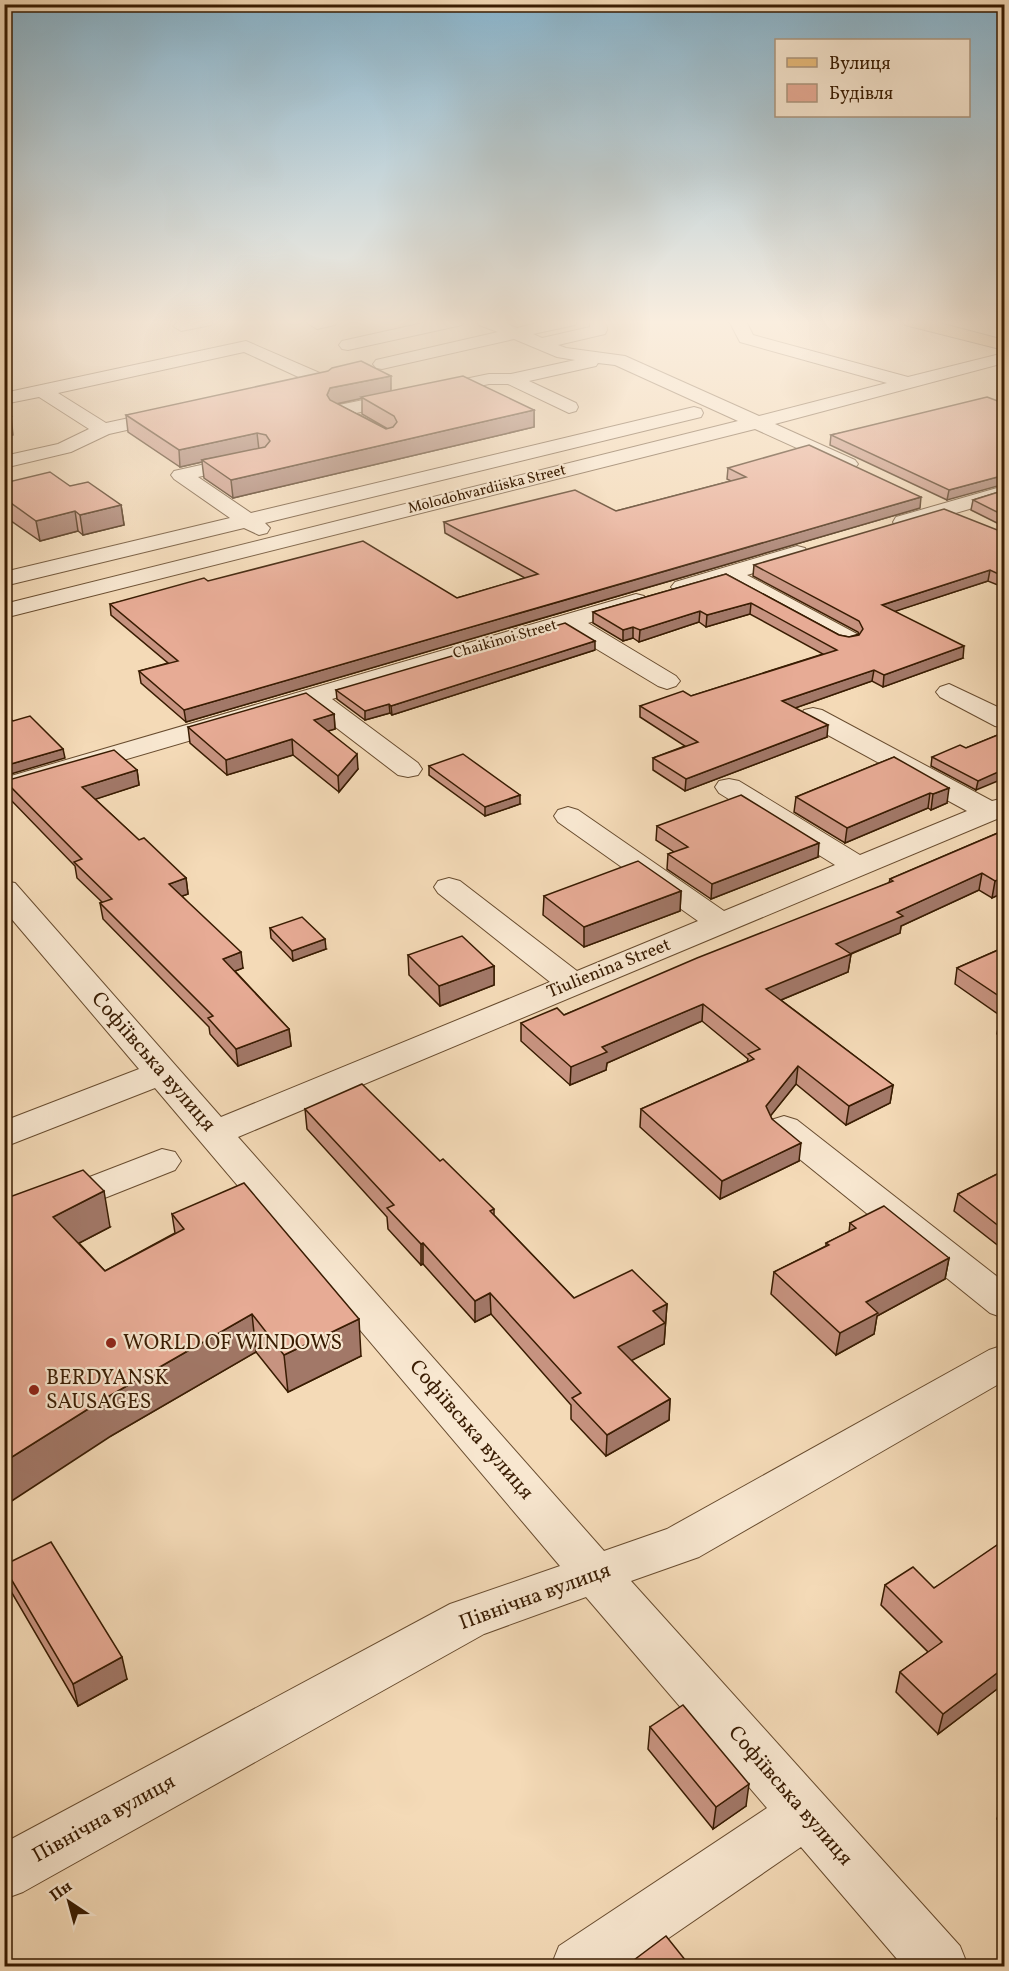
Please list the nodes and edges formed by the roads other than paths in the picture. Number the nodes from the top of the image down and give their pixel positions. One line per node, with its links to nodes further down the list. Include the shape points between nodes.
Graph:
1 (76, 413): 8 (street)
2 (179, 413): 8 (street)
3 (342, 413): 9 (street)
4 (694, 413): 16 (street)
5 (739, 413): 7 (street)
6 (794, 413): 7 (street, Molodohvardiiska Street)
7 (759, 422): 12 (street); 19 (street, Molodohvardiiska Street)
8 (103, 430): 11 (street, via 64,448)
9 (386, 438)
10 (259, 458): 16 (street, via 181,475)
11 (4, 462)
12 (863, 471)
13 (1005, 492): 15 (street)
14 (915, 495): 15 (street)
15 (946, 510): 17 (street); 18 (street)
16 (249, 521): 19 (street); 21 (street)
17 (975, 523)
18 (877, 530)
19 (280, 542): 23 (street, Molodohvardiiska Street)
20 (819, 547): 22 (street, Chaikinoi Street)
21 (9, 573): 23 (street)
22 (728, 574): 25 (street, Chaikinoi Street); 26 (street)
23 (47, 601): 24 (street, Molodohvardiiska Street)
24 (4, 611)
25 (568, 621): 27 (street); 29 (street, Chaikinoi Street)
26 (848, 639)
27 (667, 681)
28 (948, 692): 31 (street)
29 (312, 696): 32 (street); 33 (street, Chaikinoi Street)
30 (813, 716): 35 (street)
31 (1005, 720)
32 (408, 769)
33 (4, 787)
34 (729, 787): 37 (street)
35 (998, 809): 37 (street, Tiulienina Street)
36 (568, 816): 40 (street)
37 (859, 867): 40 (street, Tiulienina Street)
38 (449, 887): 41 (street)
39 (4, 890): 42 (street, Софіївська вулиця)
40 (721, 923): 41 (street, Tiulienina Street)
41 (573, 984): 44 (street, Tiulienina Street)
42 (162, 1073): 44 (street, Софіївська вулиця); 45 (street)
43 (784, 1128): 48 (street)
44 (214, 1132): 50 (street, Софіївська вулиця)
45 (4, 1135)
46 (162, 1161): 47 (street)
47 (4, 1225)
48 (1005, 1303)
49 (1000, 1370): 50 (street, Північна вулиця, via 683,1543)
50 (595, 1574): 51 (street, Софіївська вулиця); 52 (street, Північна вулиця, via 467,1619)
51 (806, 1814): 53 (street); 54 (street, Софіївська вулиця)
52 (4, 1873)
53 (579, 1966)
54 (940, 1966)

